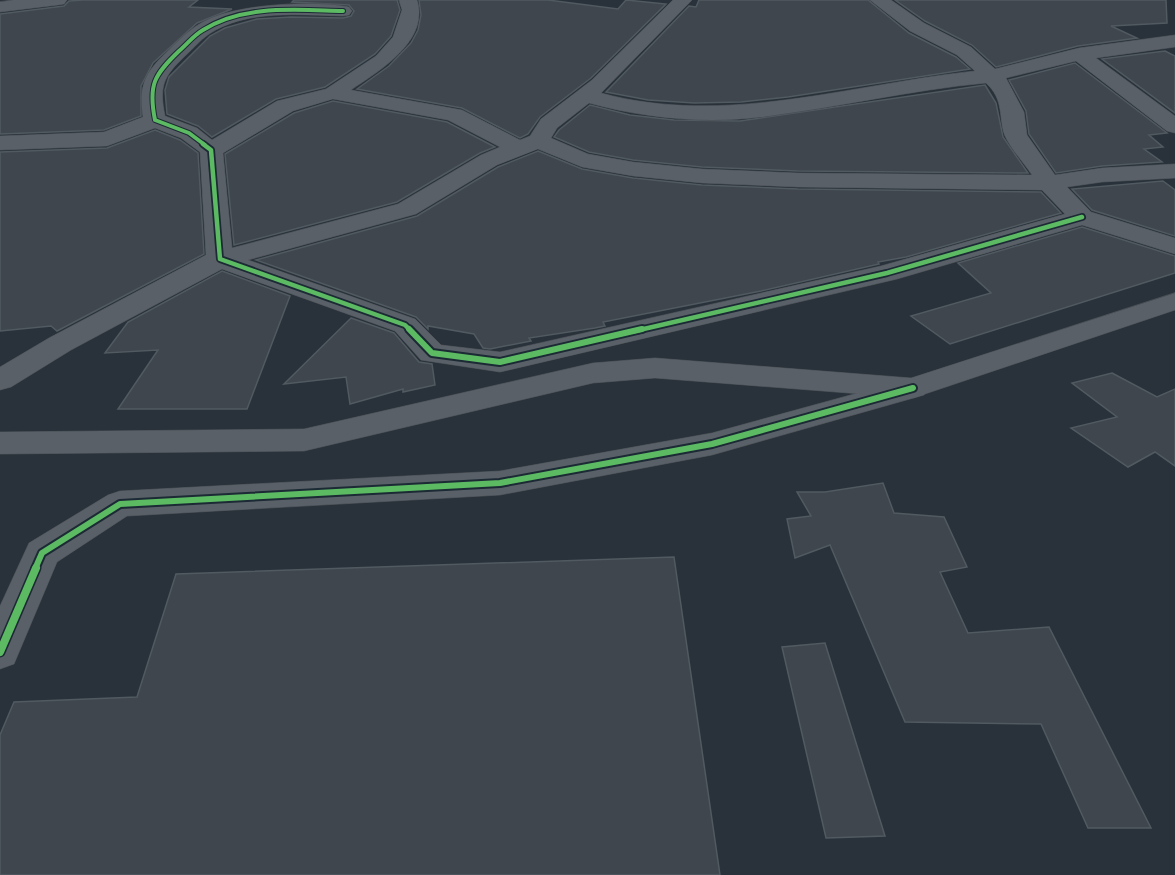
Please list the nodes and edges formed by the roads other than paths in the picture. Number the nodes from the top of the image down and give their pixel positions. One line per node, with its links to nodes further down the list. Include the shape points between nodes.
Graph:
1 (58, 0): 5 (street)
2 (408, 0): 11 (street, via 411,10 402,38 383,60)
3 (682, 0): 12 (street)
4 (879, 0): 10 (street, via 918,27 964,51)
5 (0, 7)
6 (230, 8): 7 (street); 13 (street, via 156,73 150,95)
7 (343, 11)
8 (1175, 41): 9 (street)
9 (1079, 54): 10 (street); 14 (street)
10 (991, 76): 12 (street, via 722,114 651,109); 19 (street, via 1001,85 1013,112 1016,135)
11 (333, 93): 16 (street, via 454,115); 17 (street, via 285,106)
12 (585, 95): 16 (street)
13 (155, 120): 15 (street, via 107,139); 17 (street, via 189,133)
14 (1175, 126)
15 (0, 143)
16 (529, 144): 19 (street, via 582,160 702,176); 22 (street, via 489,160 407,209)
17 (211, 150): 22 (street)
18 (1175, 171): 19 (street)
19 (1049, 183): 20 (street)
20 (1082, 217): 21 (street); 22 (street, via 887,273 500,362 432,353 405,325)
21 (1175, 246)
22 (220, 259): 24 (street)
23 (1175, 301): 25 (street)
24 (0, 380)
25 (913, 388): 26 (street, via 654,368 593,373 304,440); 27 (street, via 712,444 500,483 120,504 42,553)
26 (0, 443)
27 (0, 652)

